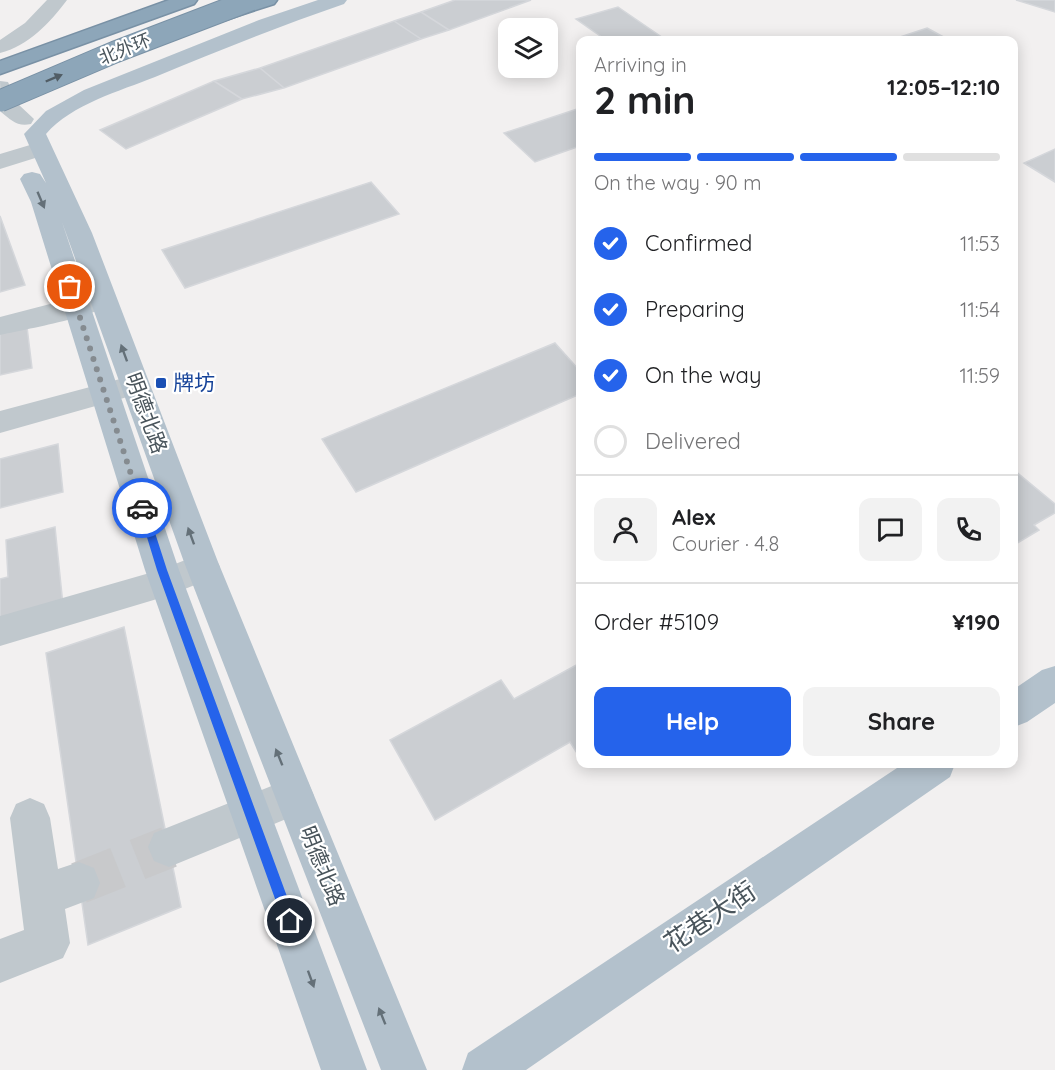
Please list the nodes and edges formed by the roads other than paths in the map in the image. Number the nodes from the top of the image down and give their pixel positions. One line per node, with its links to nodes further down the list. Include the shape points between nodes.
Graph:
1 (57, 0): 9 (street, via 43,18 13,42)
2 (179, 0): 8 (highway)
3 (187, 0): 8 (highway, 北外环)
4 (251, 0): 10 (highway, 北外环, bridge)
5 (267, 0): 10 (highway, bridge)
6 (308, 0): 13 (main road, via 51,101)
7 (337, 0): 13 (main road, via 266,24 92,94)
8 (110, 27): 11 (highway, 北外环)
9 (0, 47)
10 (115, 52): 13 (highway, 北外环, one-way to 10, bridge)
11 (0, 68)
12 (0, 87): 13 (street)
13 (21, 135): 14 (main road, 明德北路, via 43,202)
14 (87, 293): 15 (street); 16 (street); 17 (main road, 明德北路)
15 (0, 305)
16 (0, 326)
17 (121, 390): 18 (street); 19 (main road, 明德北路, one-way to 17); 20 (main road, 明德北路)
18 (0, 422)
19 (203, 567): 20 (street); 25 (main road, 明德北路, one-way to 19)
20 (167, 582): 21 (street); 26 (main road, 明德北路)
21 (3, 631)
22 (1055, 682): 23 (main road)
23 (1018, 707)
24 (930, 768): 34 (main road, 花巷大街)
25 (294, 796): 26 (street); 33 (main road, 明德北路, one-way to 25)
26 (251, 814): 28 (street); 32 (main road, 明德北路, one-way to 32)
27 (30, 818): 30 (street)
28 (169, 847)
29 (79, 883): 30 (street)
30 (41, 897): 31 (street, via 48,944)
31 (0, 961)
32 (344, 1070)
33 (404, 1070)
34 (485, 1070)

